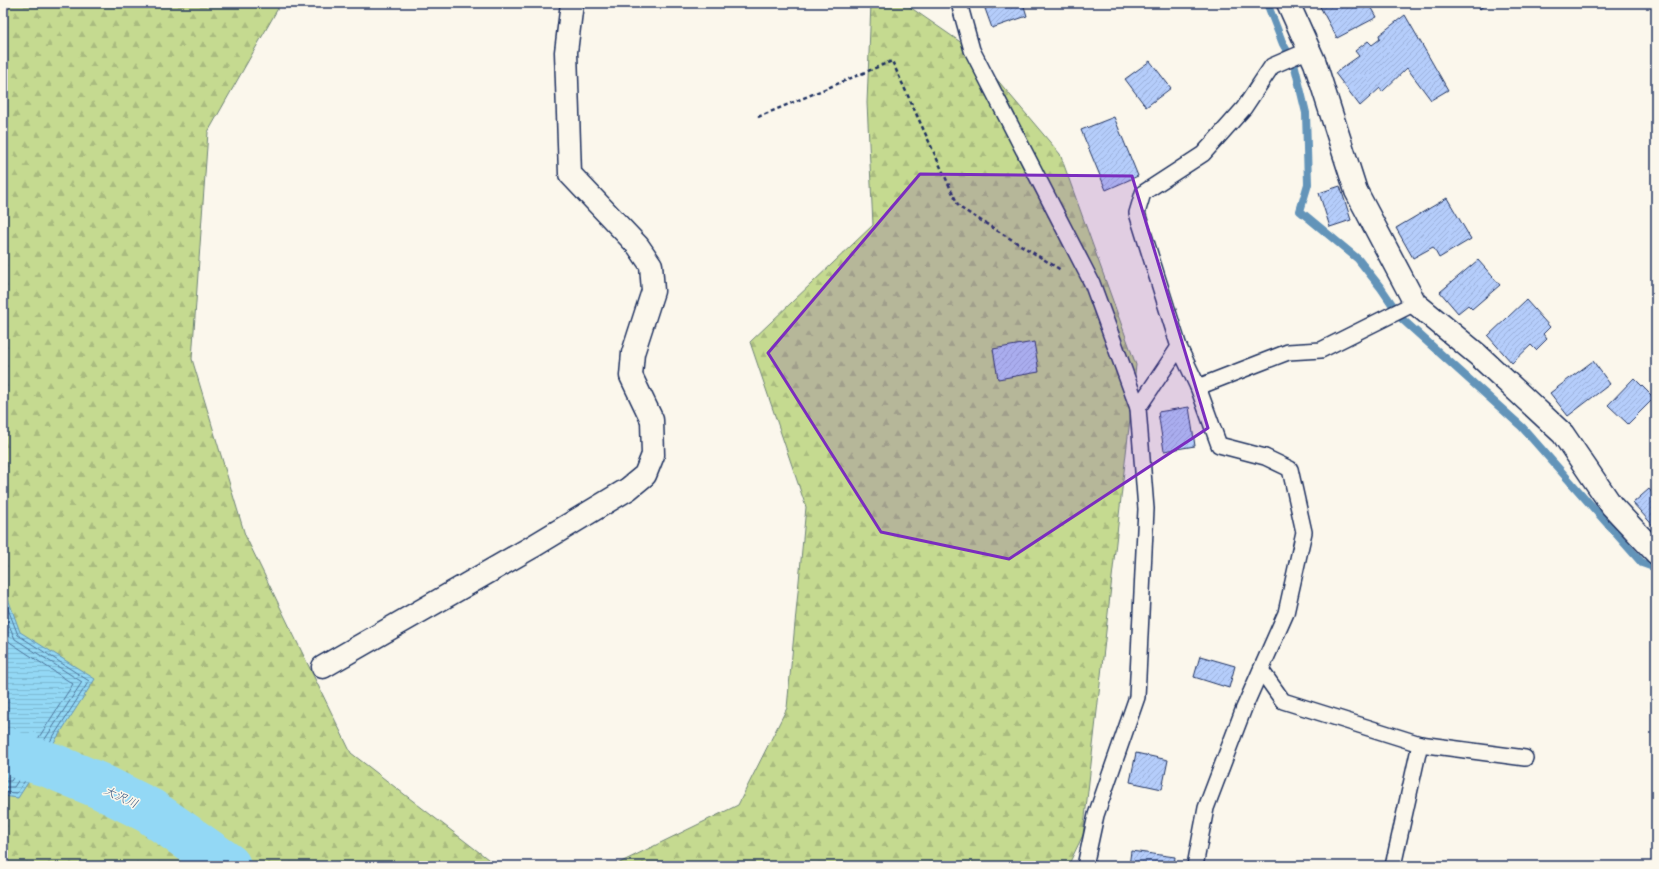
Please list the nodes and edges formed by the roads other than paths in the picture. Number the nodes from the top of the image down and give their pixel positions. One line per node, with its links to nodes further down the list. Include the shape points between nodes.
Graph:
1 (572, 3): 10 (street, via 566,52 570,174 638,246 651,265 653,291 633,353 631,376 652,420 653,455 645,475 628,489)
2 (959, 3): 8 (lane, via 972,50 1092,283)
3 (1288, 3): 4 (street)
4 (1309, 50): 5 (street, via 1356,191); 6 (lane, via 1272,66 1244,108 1203,154 1144,193 1137,213)
5 (1415, 303): 7 (lane, via 1321,350 1288,352); 9 (street, via 1478,355 1563,434 1612,506)
6 (1179, 347): 7 (lane); 8 (lane)
7 (1198, 387): 11 (lane, via 1219,445 1265,457 1290,469 1304,532 1286,613)
8 (1138, 408): 14 (lane, via 1146,509 1137,697 1096,816)
9 (1656, 553)
10 (323, 667)
11 (1261, 670): 12 (lane, via 1283,701); 15 (lane, via 1206,808)
12 (1420, 744): 13 (lane); 16 (lane)
13 (1525, 758)
14 (1085, 866)
15 (1195, 866)
16 (1393, 866)

